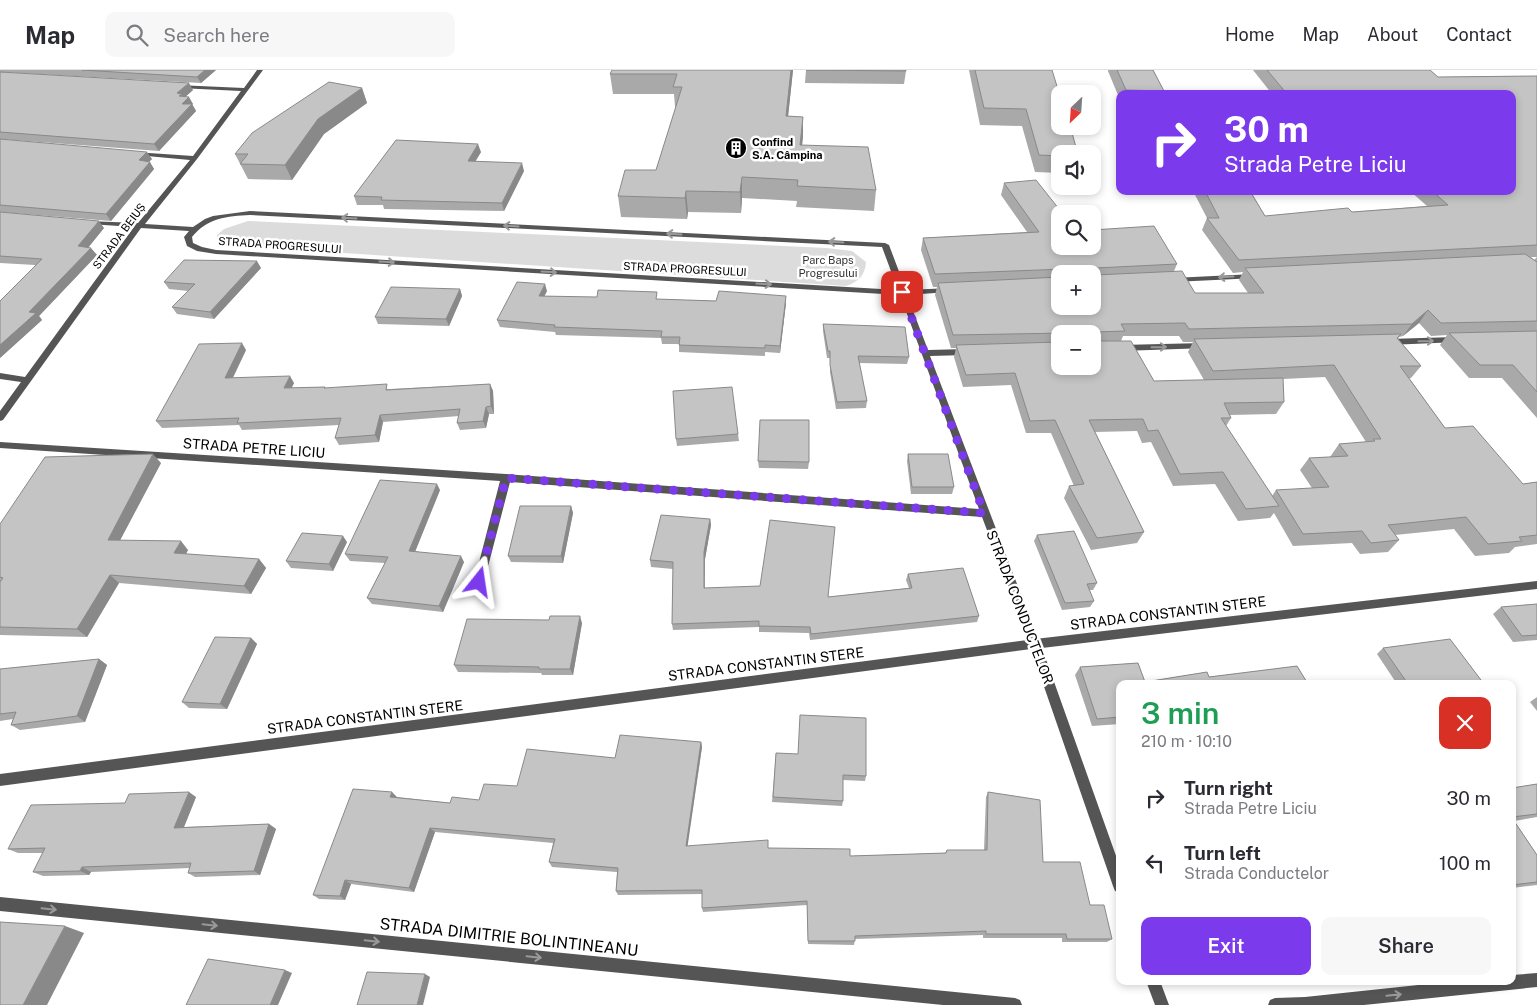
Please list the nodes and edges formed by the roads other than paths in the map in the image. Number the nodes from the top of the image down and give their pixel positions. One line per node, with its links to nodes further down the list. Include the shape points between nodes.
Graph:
1 (260, 70): 3 (street, STRADA BEIUȘ)
2 (167, 85): 3 (street)
3 (246, 90): 5 (street, STRADA BEIUȘ)
4 (126, 152): 5 (street)
5 (195, 158): 7 (street, STRADA BEIUȘ)
6 (80, 222): 7 (street)
7 (140, 227): 8 (street); 21 (street, STRADA BEIUȘ)
8 (193, 229): 9 (street, STRADA PROGRESULUI, one-way to 8, via 250,213 226,214 206,220); 13 (street, STRADA PROGRESULUI, one-way to 13, via 188,237 190,244 200,250 216,252)
9 (885, 245): 13 (street, STRADA CONDUCTELOR)
10 (1260, 276): 11 (street, one-way to 11)
11 (1162, 280)
12 (962, 290): 13 (street)
13 (902, 292): 19 (street, STRADA CONDUCTELOR)
14 (1468, 340): 15 (street, one-way to 14)
15 (1379, 342)
16 (1211, 346): 17 (street, one-way to 16)
17 (1112, 348)
18 (974, 352): 19 (street)
19 (925, 353): 25 (street, STRADA CONDUCTELOR)
20 (0, 376): 21 (street)
21 (28, 380): 22 (street, STRADA BEIUȘ)
22 (0, 418)
23 (0, 445): 24 (street, STRADA PETRE LICIU)
24 (506, 478): 25 (street, STRADA PETRE LICIU); 26 (street)
25 (984, 513): 28 (street, STRADA CONDUCTELOR)
26 (479, 582)
27 (1537, 585): 28 (street, STRADA CONSTANTIN STERE)
28 (1035, 644): 29 (street, STRADA CONSTANTIN STERE); 30 (street, STRADA CONDUCTELOR)
29 (0, 780)
30 (1116, 875)
31 (0, 904): 36 (street, STRADA DIMITRIE BOLINTINEANU, one-way to 36)
32 (1537, 980): 33 (street, one-way to 32)
33 (1516, 982)
34 (1154, 985): 37 (street)
35 (1489, 985): 38 (street, one-way to 35)
36 (1015, 1005)
37 (1162, 1005)
38 (1275, 1005)

